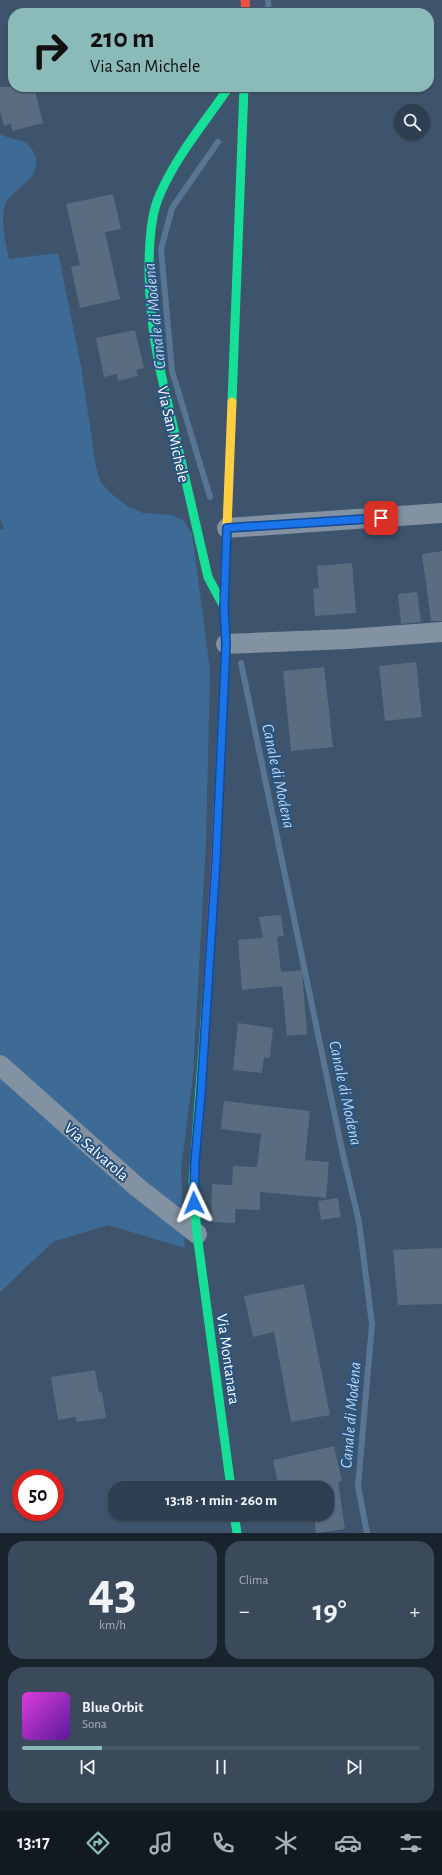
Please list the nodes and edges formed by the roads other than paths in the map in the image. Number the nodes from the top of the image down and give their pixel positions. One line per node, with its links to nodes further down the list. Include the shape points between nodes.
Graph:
1 (226, 92): 5 (main road, Via San Michele, via 172,169 159,194 152,216 148,278 152,330 173,433 208,577)
2 (244, 92): 4 (main road, Via San Michele)
3 (442, 513): 4 (street)
4 (227, 528): 5 (main road, Via San Michele)
5 (224, 606): 7 (main road, Via San Michele)
6 (442, 632): 7 (street)
7 (226, 644): 9 (main road, Via San Michele, via 216,861 194,1183)
8 (0, 1065): 9 (street, Via Salvarola, via 132,1182)
9 (197, 1234): 10 (main road, Via Montanara)
10 (230, 1481)
11 (235, 1521): 12 (main road)
12 (237, 1533)

